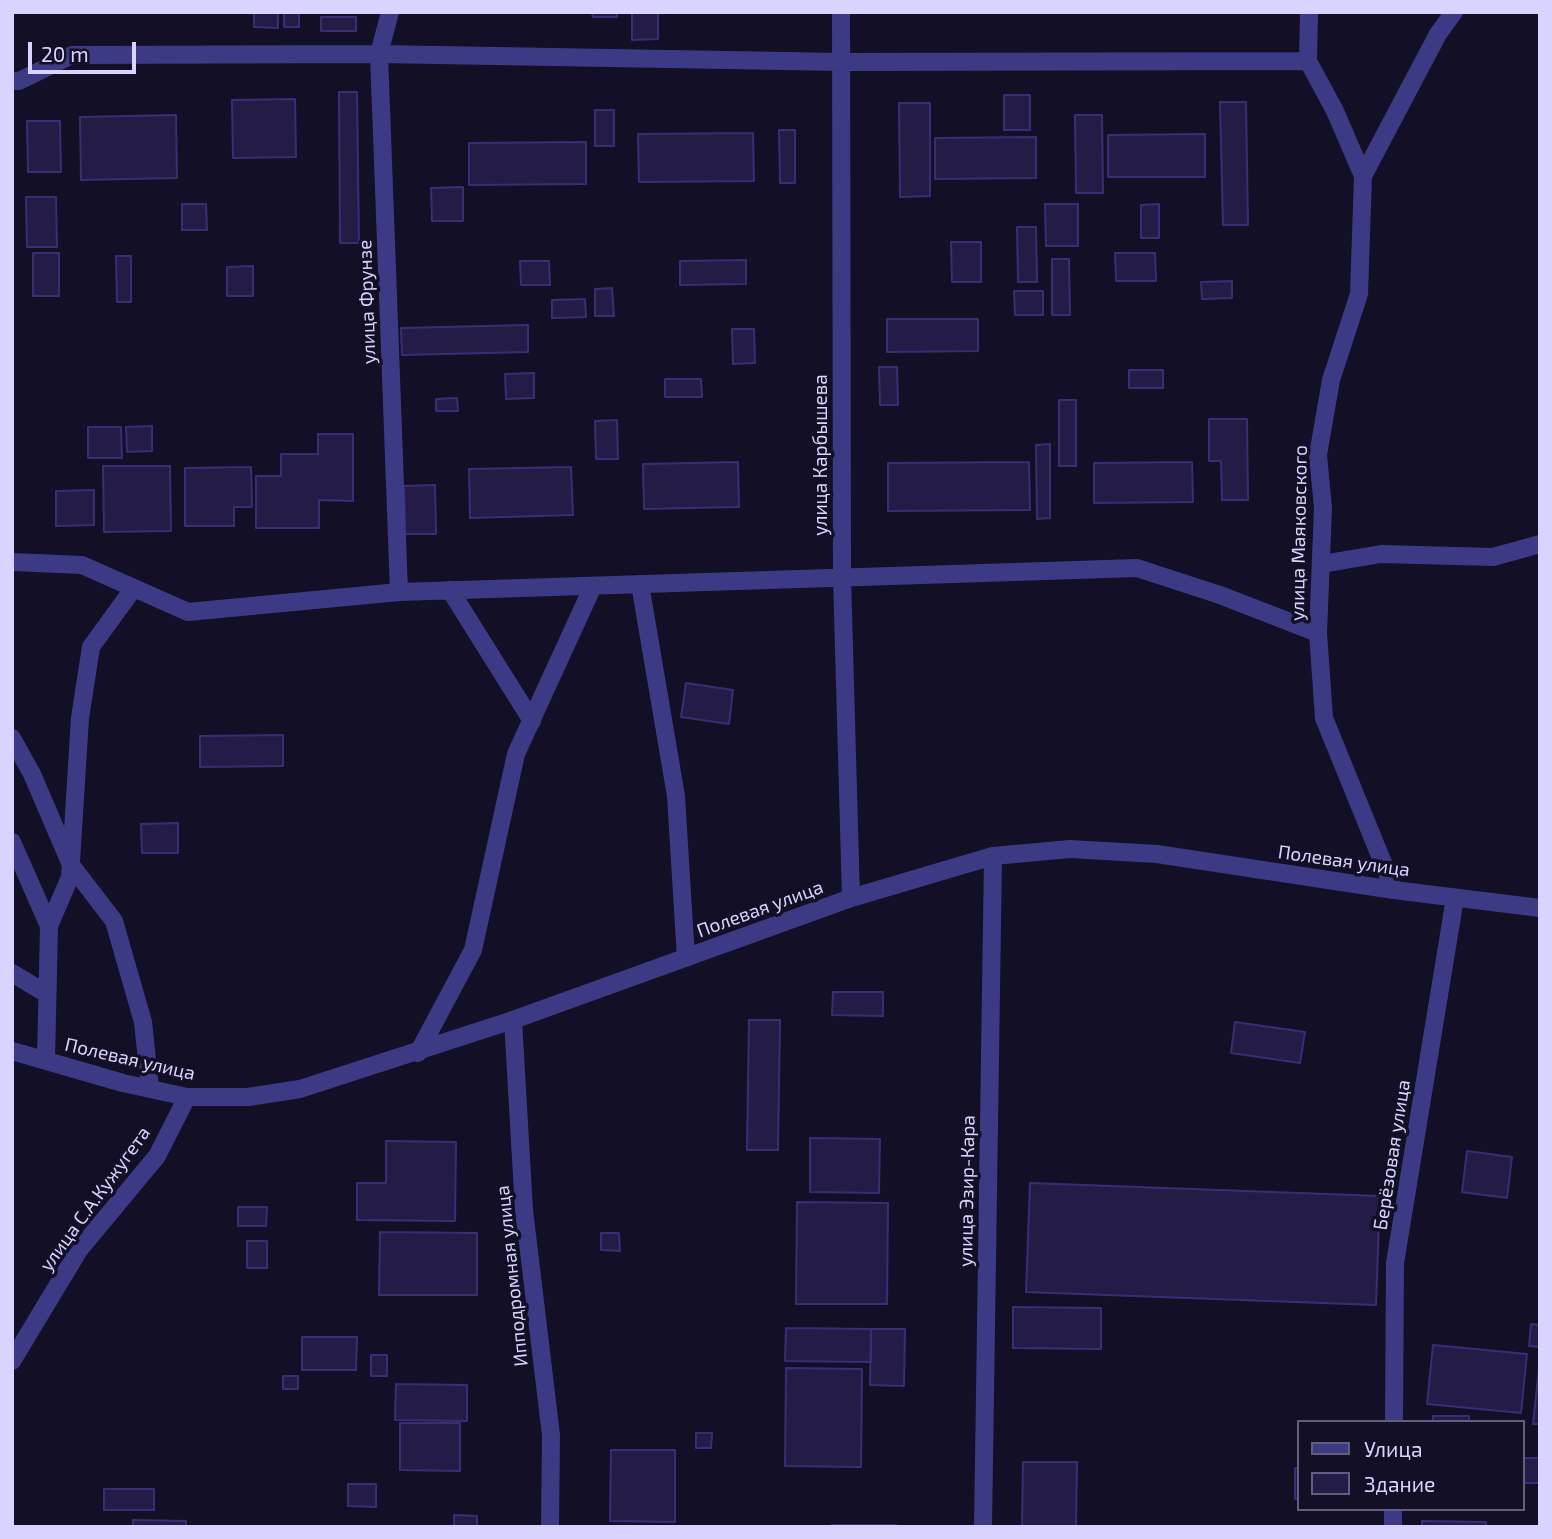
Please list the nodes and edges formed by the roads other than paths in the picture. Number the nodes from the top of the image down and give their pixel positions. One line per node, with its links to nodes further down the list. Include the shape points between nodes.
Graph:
1 (390, 12): 5 (street, улица Фрунзе)
2 (841, 12): 7 (street, улица Карбышева)
3 (1309, 12): 6 (street, улица Маяковского)
4 (1454, 12): 9 (street)
5 (379, 54): 7 (street); 8 (street, via 72,55); 18 (street, улица Фрунзе)
6 (1308, 61): 7 (street); 9 (street, улица Маяковского)
7 (842, 62): 13 (street, улица Карбышева)
8 (12, 81)
9 (1363, 176): 12 (street, улица Маяковского, via 1359,294 1331,380 1318,455 1324,508)
10 (1540, 544): 12 (street, via 1493,557 1381,554)
11 (12, 562): 16 (street, via 82,565)
12 (1322, 564): 19 (street, улица Маяковского)
13 (842, 577): 14 (street); 19 (street, via 1137,568); 26 (street, улица Карбышева)
14 (640, 584): 15 (street); 30 (street, via 676,796)
15 (593, 586): 17 (street); 20 (street)
16 (133, 589): 18 (street, via 188,612); 24 (street, via 91,647 80,718)
17 (450, 590): 18 (street); 20 (street)
18 (399, 592)
19 (1318, 633): 25 (street, улица Маяковского, via 1324,718)
20 (531, 721): 35 (street, via 516,754 473,950)
21 (12, 738): 24 (street)
22 (12, 842): 29 (street)
23 (993, 856): 25 (street, Полевая улица, via 1070,849 1157,854); 26 (street, Полевая улица); 42 (street, улица Эзир-Кара)
24 (71, 865): 29 (street); 37 (street, via 114,921 143,1021)
25 (1394, 890): 27 (street, Полевая улица)
26 (851, 898): 30 (street, Полевая улица)
27 (1455, 898): 28 (street, Полевая улица); 40 (street, Берёзовая улица, via 1395,1263)
28 (1540, 908)
29 (48, 926): 32 (street)
30 (686, 958): 33 (street, Полевая улица)
31 (12, 973): 32 (street)
32 (47, 994): 36 (street)
33 (513, 1020): 35 (street, Полевая улица); 41 (street, Ипподромная улица, via 524,1210 551,1435)
34 (12, 1051): 36 (street, Полевая улица)
35 (418, 1053): 38 (street, Полевая улица, via 300,1089 248,1097)
36 (46, 1060): 37 (street, Полевая улица)
37 (149, 1088): 38 (street, Полевая улица)
38 (187, 1097): 39 (street, улица С.А.Кужугета, via 157,1156 79,1250)
39 (12, 1361)
40 (1394, 1420)
41 (550, 1527)
42 (983, 1527)

